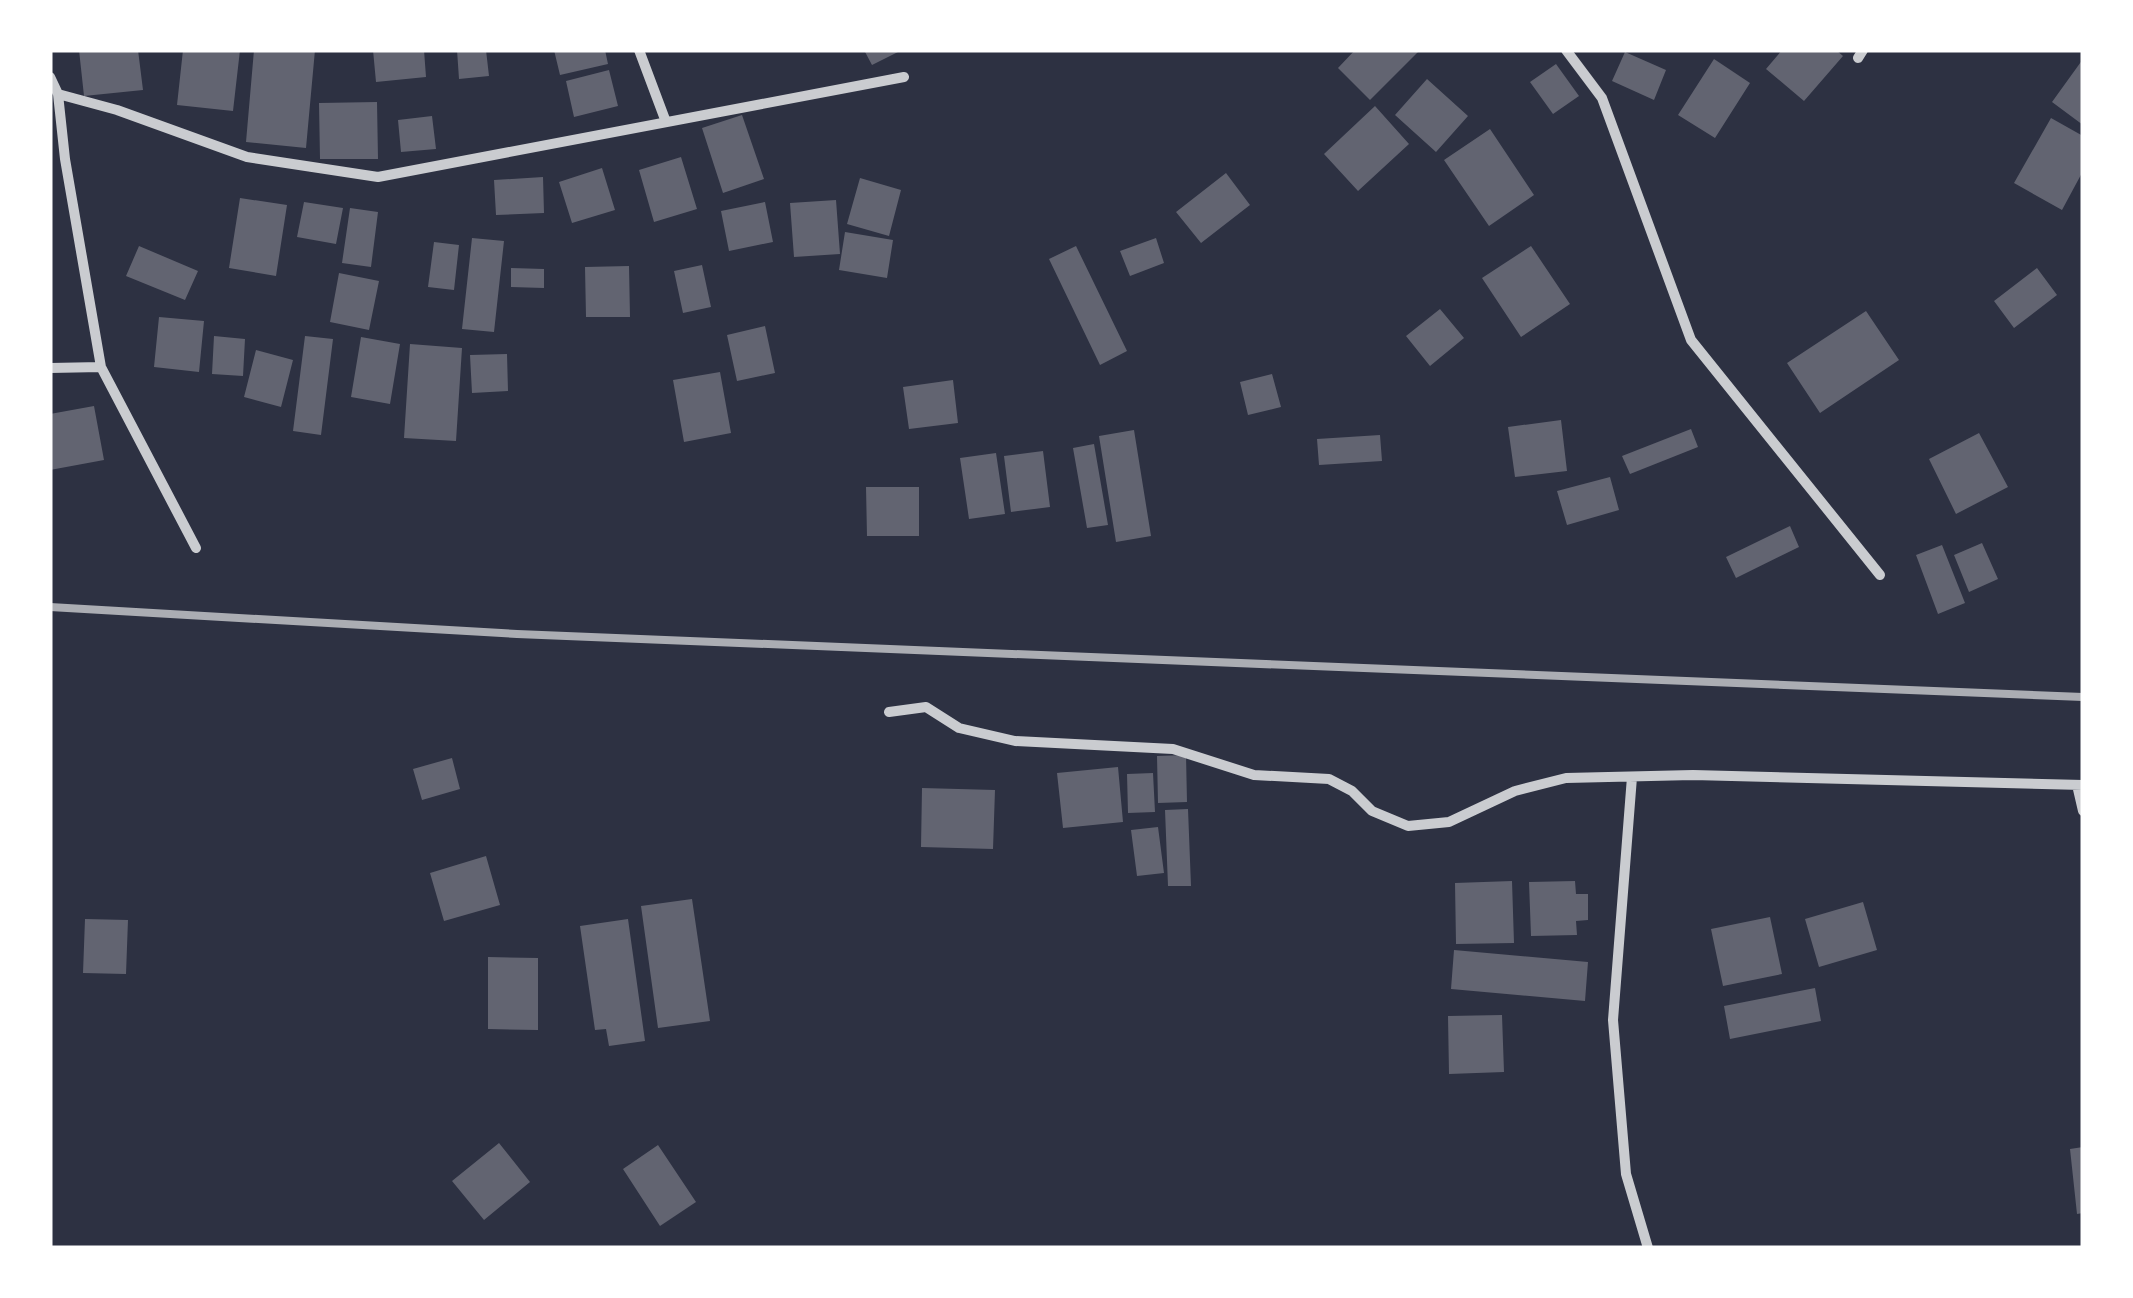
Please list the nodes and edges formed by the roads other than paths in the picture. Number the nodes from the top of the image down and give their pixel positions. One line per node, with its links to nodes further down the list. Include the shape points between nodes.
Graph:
1 (640, 50): 6 (street)
2 (1566, 50): 10 (street, via 1602,98 1691,340)
3 (50, 77): 5 (street)
4 (904, 77): 6 (street)
5 (58, 94): 6 (street, via 247,157 378,177); 7 (street)
6 (666, 122)
7 (101, 367): 8 (street); 9 (street)
8 (50, 368)
9 (196, 548)
10 (1880, 575)
11 (889, 712): 12 (street, via 926,708 959,728 1016,741 1172,749 1254,775 1328,780 1408,826 1449,822 1566,778)
12 (1632, 777): 13 (street); 15 (street, via 1613,1020 1626,1174)
13 (2080, 785): 14 (street)
14 (2083, 810)
15 (1648, 1248)

